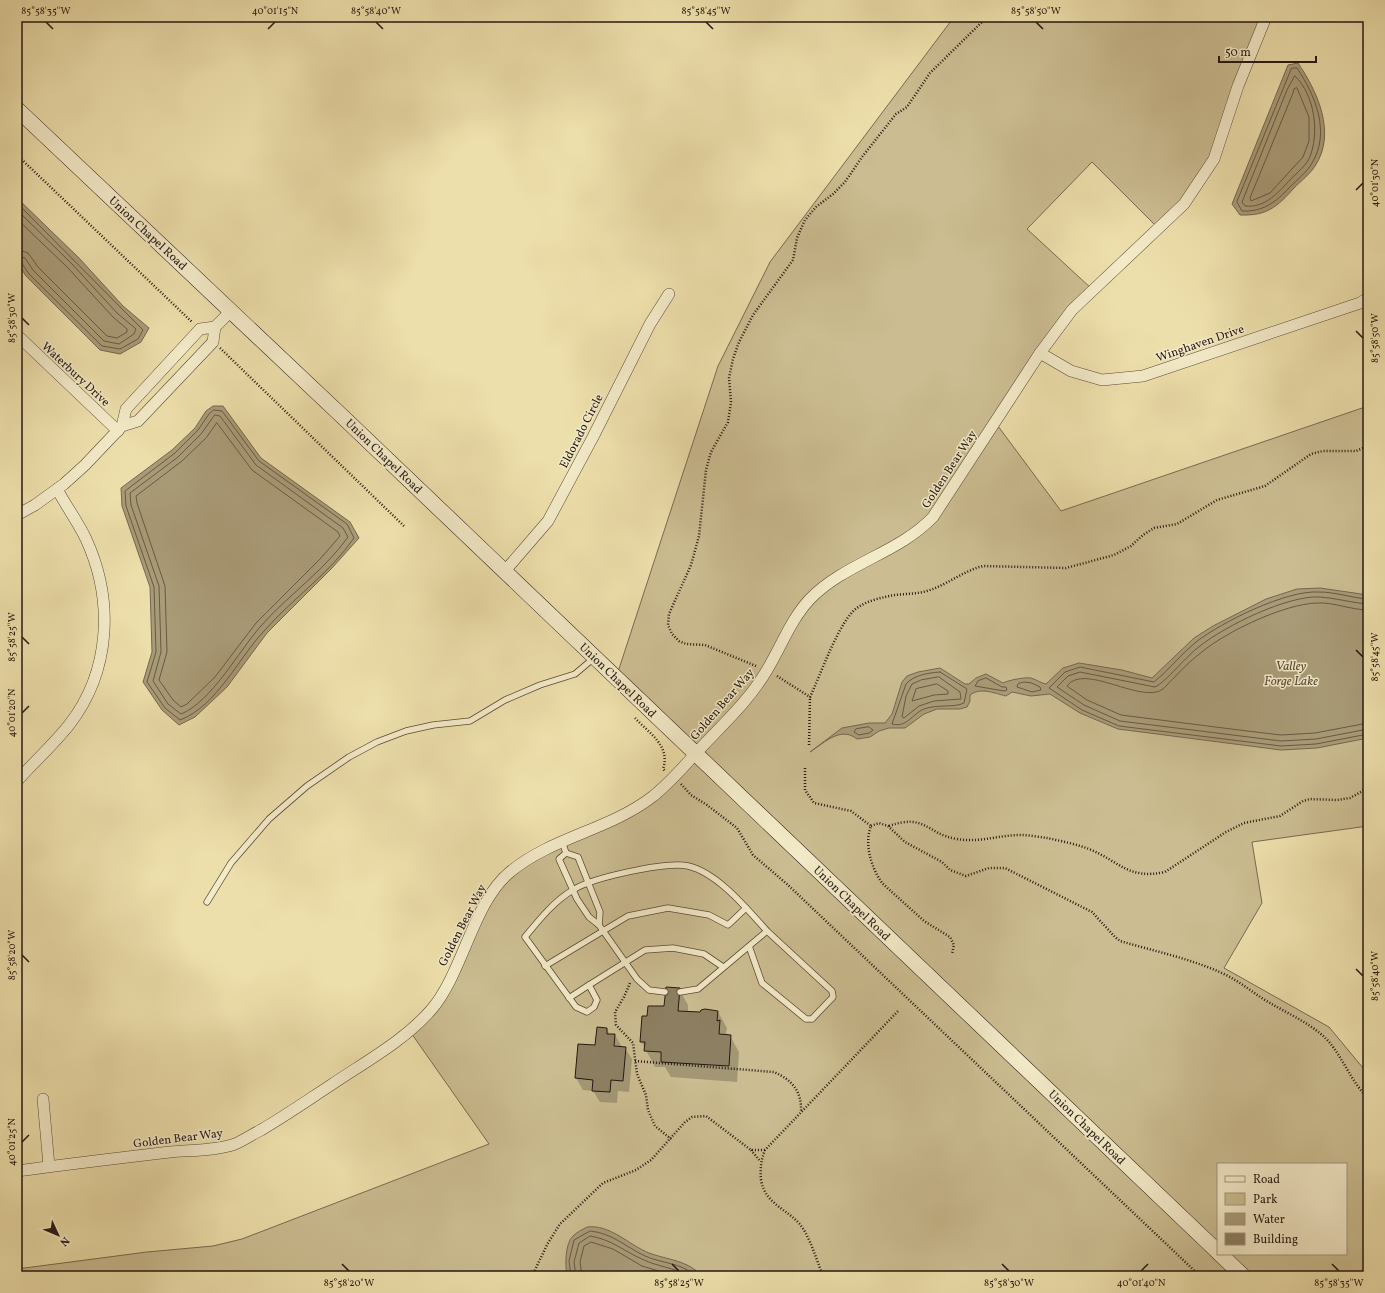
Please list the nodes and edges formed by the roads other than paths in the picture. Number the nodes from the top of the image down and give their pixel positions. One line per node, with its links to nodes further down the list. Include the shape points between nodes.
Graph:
1 (1266, 17): 8 (street, Golden Bear Way, via 1238,86 1214,160 1184,204 1072,310)
2 (17, 109): 5 (main road, Union Chapel Road)
3 (669, 294): 12 (street, Eldorado Circle, via 650,324 551,515 540,533)
4 (1368, 298): 8 (street, Winghaven Drive, via 1360,303 1143,376 1102,380 1071,371)
5 (231, 311): 6 (street); 12 (main road, Union Chapel Road)
6 (215, 327): 9 (street, via 213,342 138,421); 9 (street, via 200,329 152,380 126,409)
7 (17, 335): 9 (street, Waterbury Drive)
8 (1040, 353): 14 (street, Golden Bear Way, via 933,517 925,526 844,573 808,601 752,692)
9 (120, 428): 10 (street, via 85,465)
10 (57, 489): 11 (street); 15 (street, via 86,539 101,581 105,617 103,643 97,670 78,712)
11 (17, 515)
12 (504, 572): 13 (main road, Union Chapel Road)
13 (594, 658): 14 (main road, Union Chapel Road); 20 (lane, via 575,674 505,700 470,721 406,731 377,742 349,757 307,786 269,819 231,863)
14 (696, 754): 16 (street, Golden Bear Way, via 652,797 631,812); 35 (main road, Union Chapel Road)
15 (17, 780)
16 (562, 841): 17 (lane); 33 (street, Golden Bear Way, via 523,862 507,874 495,888 442,995 420,1022 284,1116 243,1140 225,1146)
17 (566, 853): 18 (lane, via 578,857); 19 (lane, via 559,859)
18 (587, 883): 19 (lane); 21 (lane, via 649,867 688,866 712,877); 22 (lane, via 600,912)
19 (572, 890): 22 (lane, via 589,917); 26 (lane, via 542,916 525,937)
20 (207, 902)
21 (746, 908): 22 (lane, via 728,924 709,916 668,908 628,916); 23 (lane)
22 (601, 927): 25 (lane); 26 (lane)
23 (767, 931): 24 (lane); 24 (lane, via 832,991 834,997 812,1019 806,1019 762,983)
24 (749, 946): 27 (lane)
25 (624, 962): 27 (lane, via 645,950 674,948 704,954); 28 (lane); 29 (lane, via 648,990)
26 (545, 966): 31 (lane)
27 (723, 967): 30 (lane, via 698,989)
28 (589, 985): 31 (lane); 31 (lane, via 597,1000 594,1007 587,1012 576,1007)
29 (665, 992)
30 (680, 992)
31 (569, 998)
32 (43, 1099): 33 (street)
33 (49, 1166): 34 (street, Golden Bear Way)
34 (17, 1171)
35 (1217, 1251)
36 (1221, 1255): 37 (main road, Union Chapel Road)
37 (1243, 1276)

